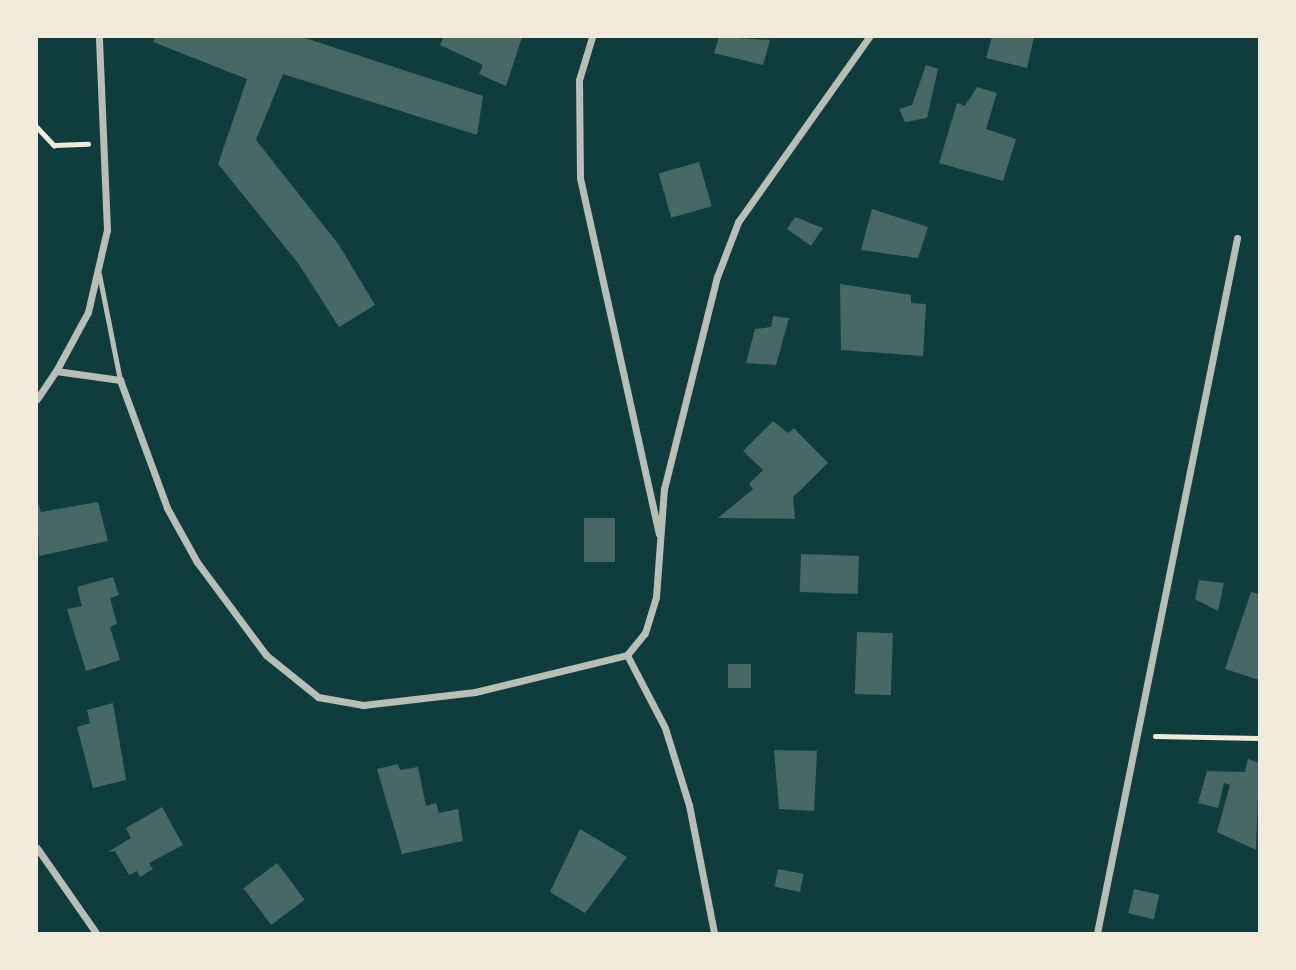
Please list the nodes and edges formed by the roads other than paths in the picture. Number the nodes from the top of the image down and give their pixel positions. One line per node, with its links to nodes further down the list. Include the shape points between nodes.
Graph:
1 (99, 37): 5 (street, via 107,230)
2 (592, 37): 9 (street, via 579,80 580,178)
3 (869, 37): 9 (street, via 738,222 717,277 664,489)
4 (1237, 237): 14 (street)
5 (99, 274): 6 (street); 7 (lane)
6 (56, 371): 7 (street); 8 (street)
7 (120, 380): 10 (street, via 167,508 197,562 266,655 318,697 363,705 475,692 592,668)
8 (37, 399)
9 (660, 538): 10 (street, via 656,597 645,633)
10 (627, 655): 13 (street, via 665,729 689,805)
11 (37, 848): 12 (street)
12 (96, 933)
13 (714, 933)
14 (1097, 933)

